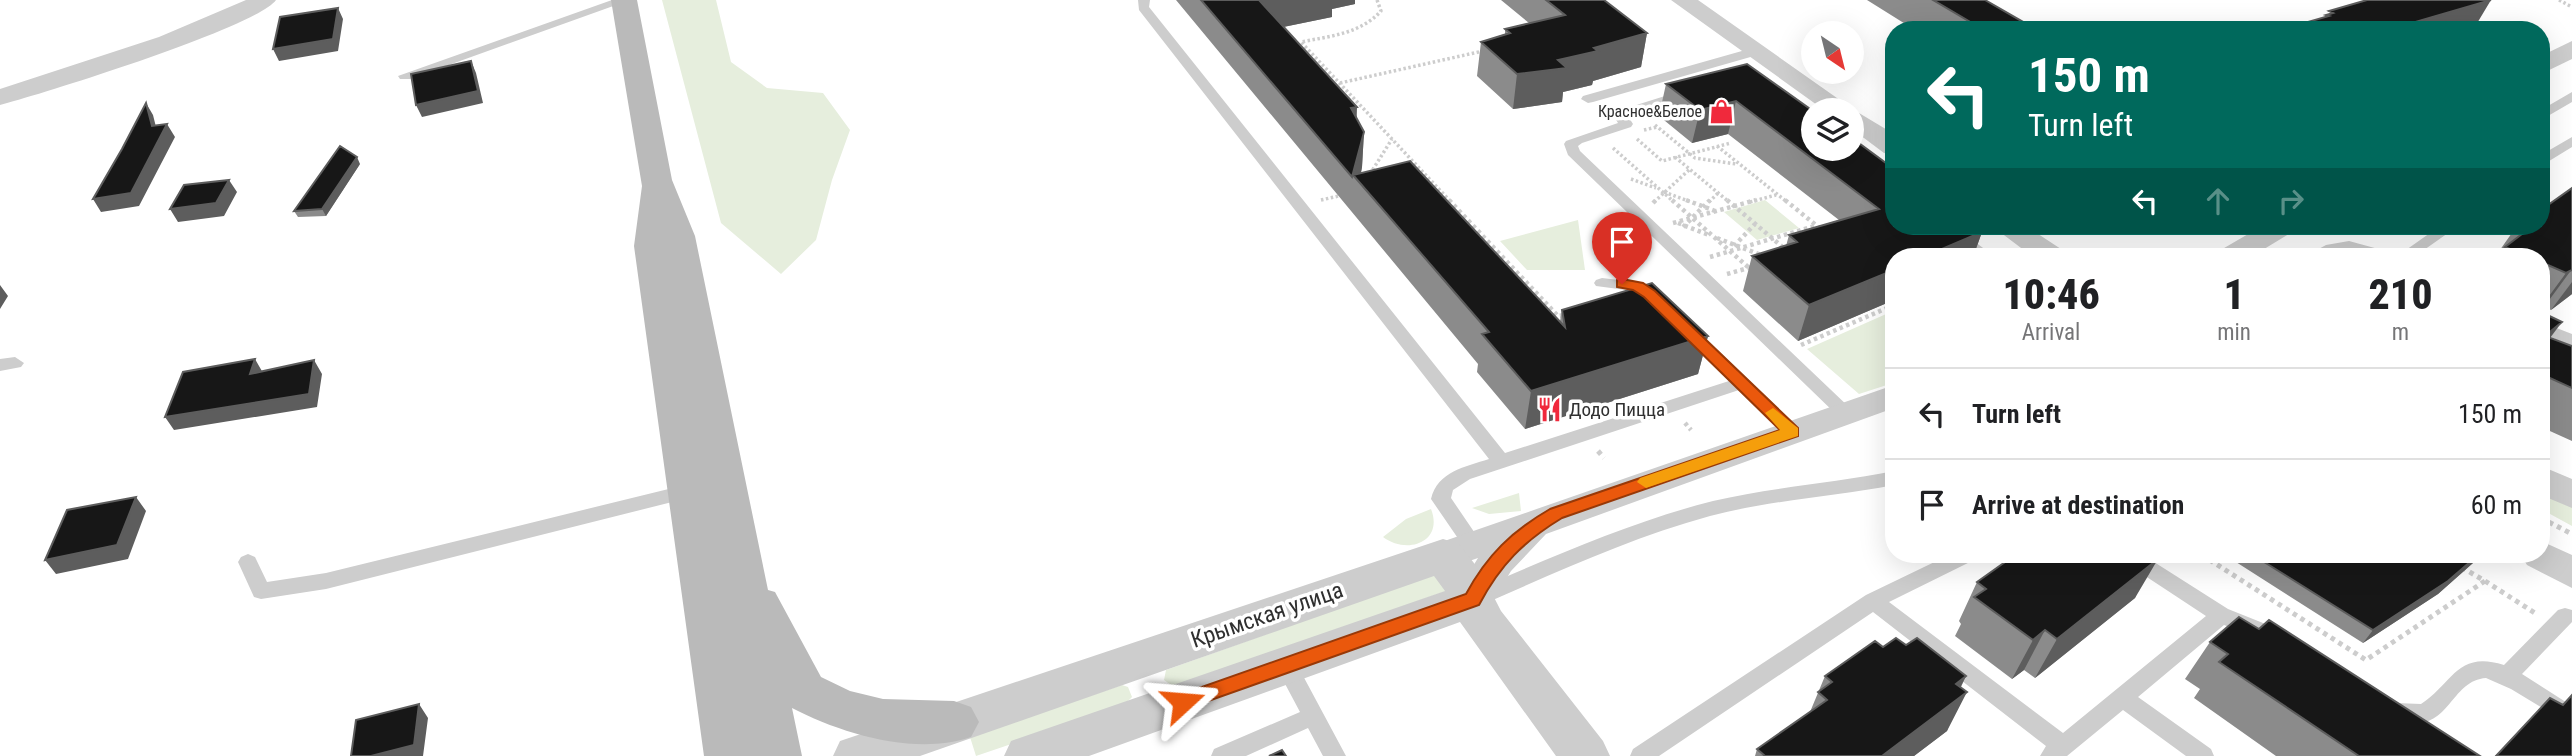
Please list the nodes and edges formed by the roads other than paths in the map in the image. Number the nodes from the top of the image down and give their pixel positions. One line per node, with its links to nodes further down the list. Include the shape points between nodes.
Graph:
1 (264, 0): 11 (street, via 154,48)
2 (624, 0): 8 (lane); 23 (main road)
3 (1143, 0): 41 (lane, via 1143,7)
4 (1683, 0): 7 (street)
5 (2421, 0): 6 (lane)
6 (2468, 21)
7 (1766, 62): 12 (street); 13 (lane)
8 (405, 76)
9 (1702, 88): 14 (lane)
10 (2572, 96): 15 (lane)
11 (0, 97)
12 (1822, 98)
13 (1588, 99)
14 (1637, 107)
15 (2550, 109)
16 (2550, 111): 18 (lane)
17 (1619, 113): 39 (lane, via 1626,124 1578,139 1570,144 1573,152 1658,223 1706,280)
18 (2572, 114)
19 (1864, 126): 20 (street)
20 (1885, 141)
21 (2572, 141): 22 (lane)
22 (2550, 156)
23 (656, 180): 44 (main road, via 652,246); 52 (main road, via 678,236)
24 (1956, 235): 28 (lane)
25 (2020, 235): 29 (street)
26 (2267, 235): 30 (street)
27 (2437, 235): 33 (lane)
28 (1975, 248)
29 (2040, 248)
30 (2245, 248)
31 (2327, 248): 32 (lane)
32 (2361, 248)
33 (2417, 248)
34 (1602, 283): 37 (lane, via 1638,286)
35 (2550, 331): 36 (lane)
36 (2572, 341)
37 (1742, 383): 40 (lane); 41 (lane)
38 (1885, 399): 39 (street, Крымская улица)
39 (1845, 413): 40 (street, Крымская улица)
40 (1792, 432): 46 (street, Крымская улица)
41 (1502, 462): 47 (lane, via 1463,474 1444,486 1441,499)
42 (1885, 480): 54 (lane, via 1747,501 1640,528)
43 (2550, 484): 45 (street)
44 (690, 491): 49 (lane, via 326,581 261,591); 69 (main road)
45 (2572, 495)
46 (1556, 514): 47 (street, Крымская улица); 54 (street, Крымская улица, via 1506,549)
47 (1458, 550): 54 (street); 59 (street, Крымская улица)
48 (2550, 561): 53 (street)
49 (248, 562)
50 (1951, 563): 55 (lane)
51 (2140, 563): 56 (lane)
52 (739, 568): 67 (main road, via 804,691 839,709 883,720); 70 (main road)
53 (2572, 573)
54 (1473, 599): 60 (street); 75 (street, via 1485,623)
55 (1873, 601): 68 (lane); 76 (lane)
56 (2221, 615): 58 (lane, via 2275,635); 62 (lane)
57 (2561, 621): 61 (lane)
58 (2298, 650)
59 (1136, 660): 64 (street); 67 (street, Крымская улица)
60 (1286, 665): 64 (street); 65 (lane)
61 (2505, 677): 63 (lane, via 2486,669 2470,671 2425,715 2411,717); 66 (lane)
62 (2122, 697): 68 (lane); 77 (lane)
63 (2380, 703)
64 (1158, 710): 72 (street)
65 (1313, 716): 73 (lane); 74 (lane)
66 (2572, 717)
67 (954, 722): 71 (street, Крымская улица)
68 (2057, 751)
69 (721, 754)
70 (777, 756)
71 (858, 756)
72 (1029, 756)
73 (1222, 756)
74 (1335, 756)
75 (1585, 756)
76 (1641, 756)
77 (2203, 756)

